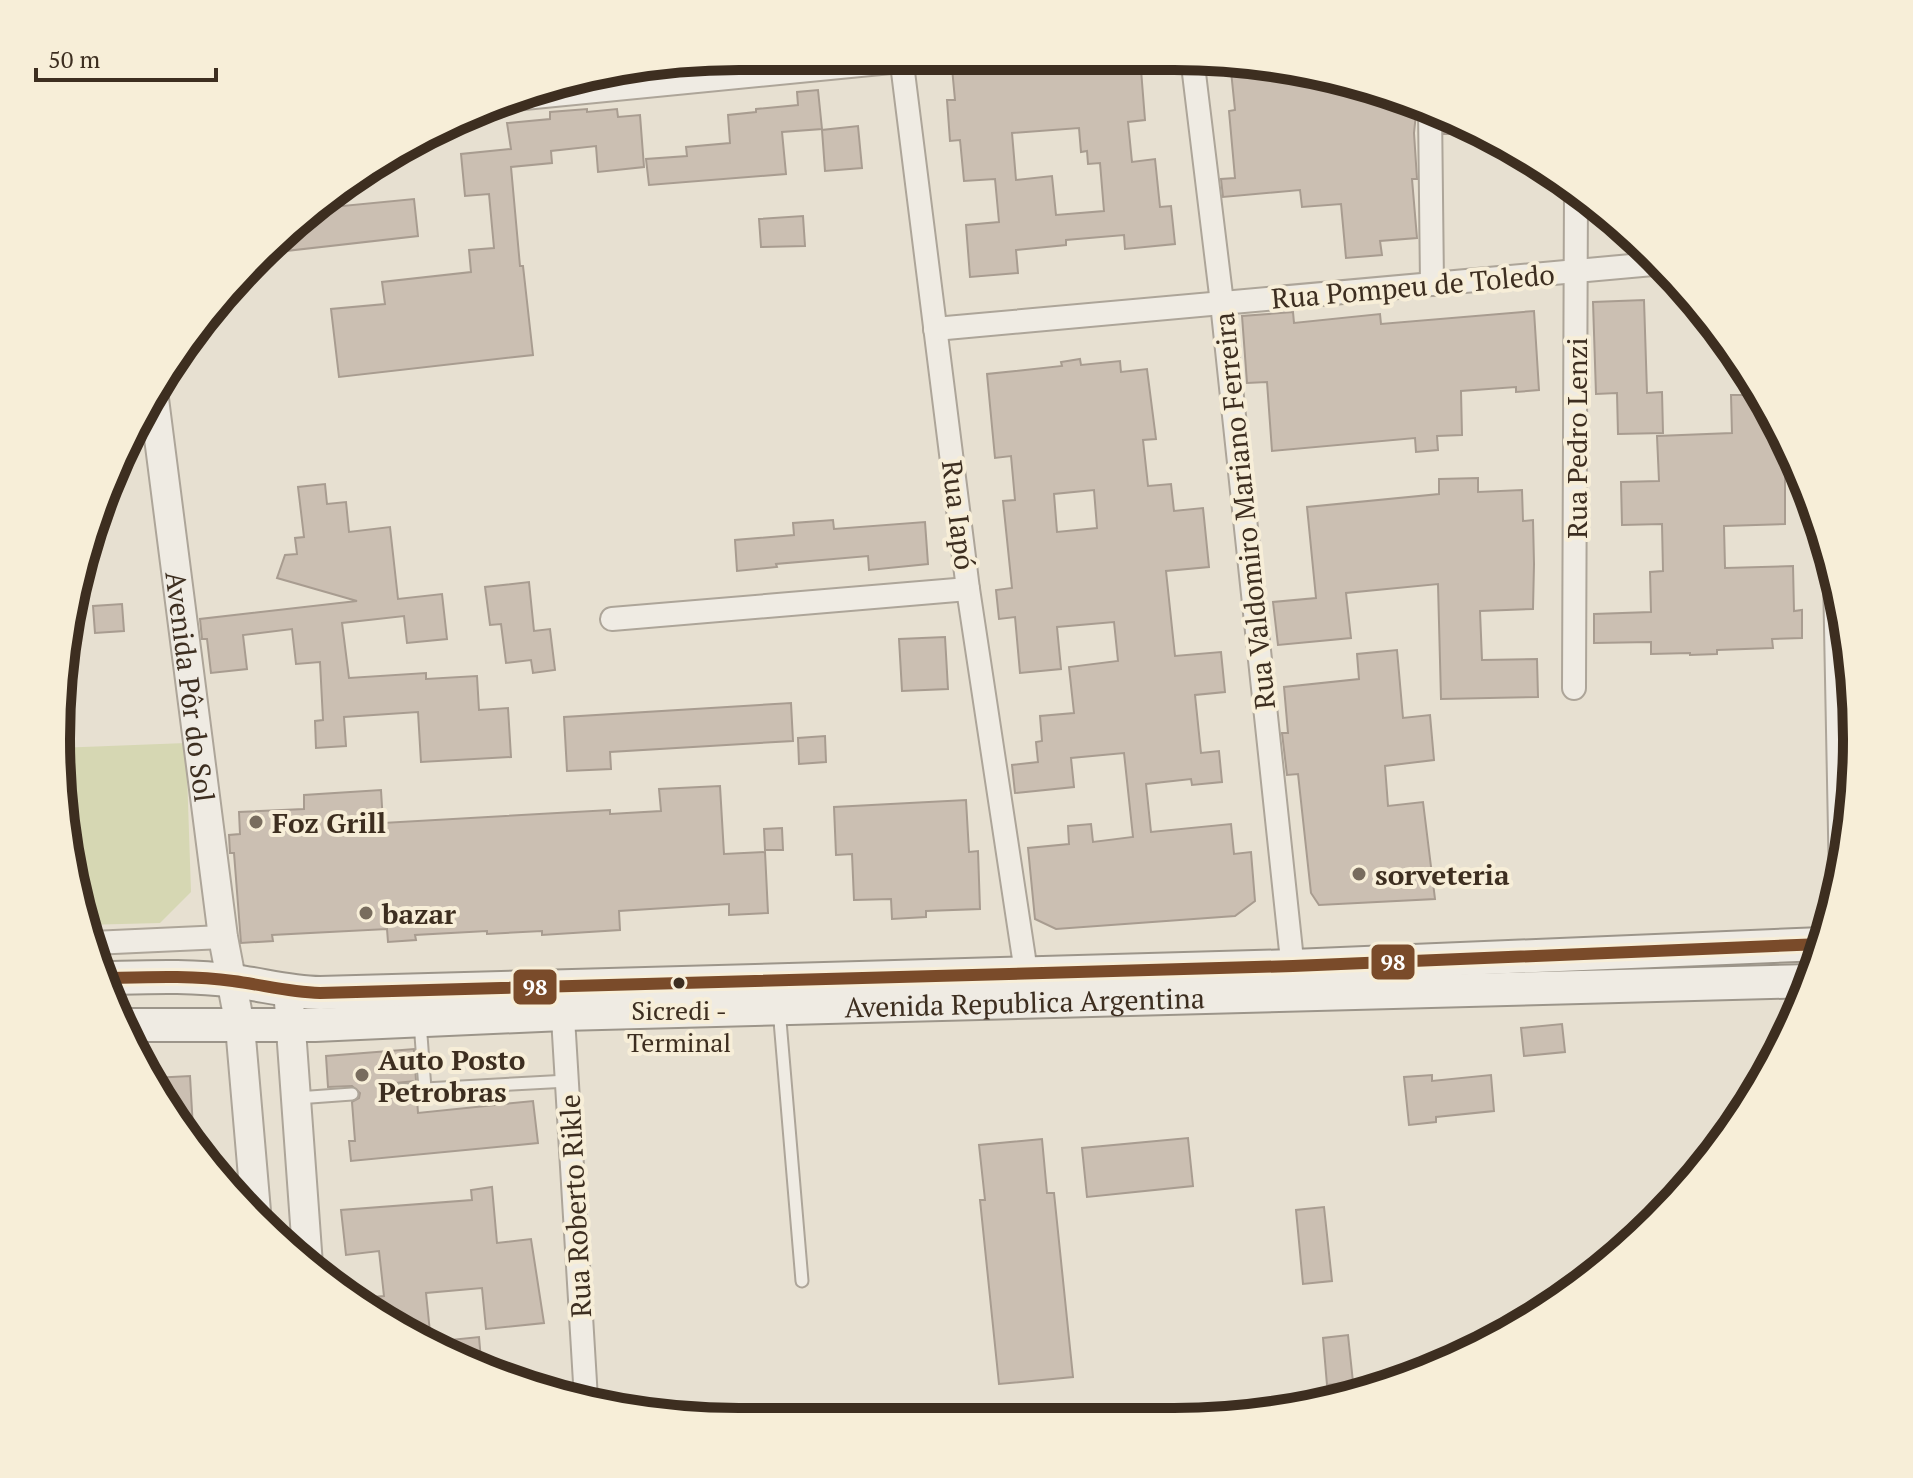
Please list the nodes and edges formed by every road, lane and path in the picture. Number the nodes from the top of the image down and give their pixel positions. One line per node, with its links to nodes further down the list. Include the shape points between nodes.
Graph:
1 (788, 70): 4 (street)
2 (903, 70): 11 (street, Rua Iapó)
3 (1194, 70): 10 (street, Rua Valdomiro Mariano Ferreira)
4 (564, 94)
5 (1430, 121): 9 (street)
6 (1576, 205): 8 (street, Rua Pedro Lenzi)
7 (1646, 265): 8 (street, Rua Pompeu de Toledo)
8 (1577, 271): 9 (street, Rua Pompeu de Toledo); 16 (street, Rua Pedro Lenzi)
9 (1432, 284): 10 (street, Rua Pompeu de Toledo)
10 (1222, 303): 11 (street, Rua Pompeu de Toledo); 23 (street, Rua Valdomiro Mariano Ferreira)
11 (935, 329): 13 (street, Rua Iapó)
12 (156, 412): 18 (street, Avenida Pôr do Sol)
13 (968, 589): 14 (street); 25 (street, Rua Iapó)
14 (612, 619)
15 (1836, 648): 17 (street)
16 (1574, 688)
17 (1839, 805)
18 (223, 937): 19 (street); 22 (street, Avenida Pôr do Sol)
19 (102, 943)
20 (1810, 945): 23 (main road, Avenida Republica Argentina)
21 (115, 978): 22 (main road, Avenida Republica Argentina)
22 (233, 981): 26 (main road, Avenida Republica Argentina); 32 (street, Avenida Pôr do Sol)
23 (1294, 981): 24 (main road, Avenida Republica Argentina); 25 (main road, Avenida Republica Argentina)
24 (1797, 981)
25 (1028, 988): 27 (main road, Avenida Republica Argentina); 28 (main road, Avenida Republica Argentina)
26 (288, 992): 27 (main road, Avenida Republica Argentina); 31 (street)
27 (562, 999): 28 (main road, Avenida Republica Argentina); 29 (main road, Avenida Republica Argentina); 33 (street, Rua Roberto Rikle)
28 (779, 1008): 40 (lane)
29 (420, 1021): 31 (main road, Avenida Republica Argentina); 34 (lane)
30 (135, 1025): 32 (main road, Avenida Republica Argentina)
31 (291, 1025): 32 (main road, Avenida Republica Argentina); 37 (street)
32 (240, 1026): 38 (street, Avenida Pôr do Sol)
33 (568, 1081): 34 (lane); 41 (street, Rua Roberto Rikle)
34 (425, 1089): 35 (lane)
35 (389, 1091)
36 (352, 1094): 37 (lane)
37 (296, 1098): 39 (street)
38 (255, 1200)
39 (307, 1249)
40 (802, 1281)
41 (585, 1390)

